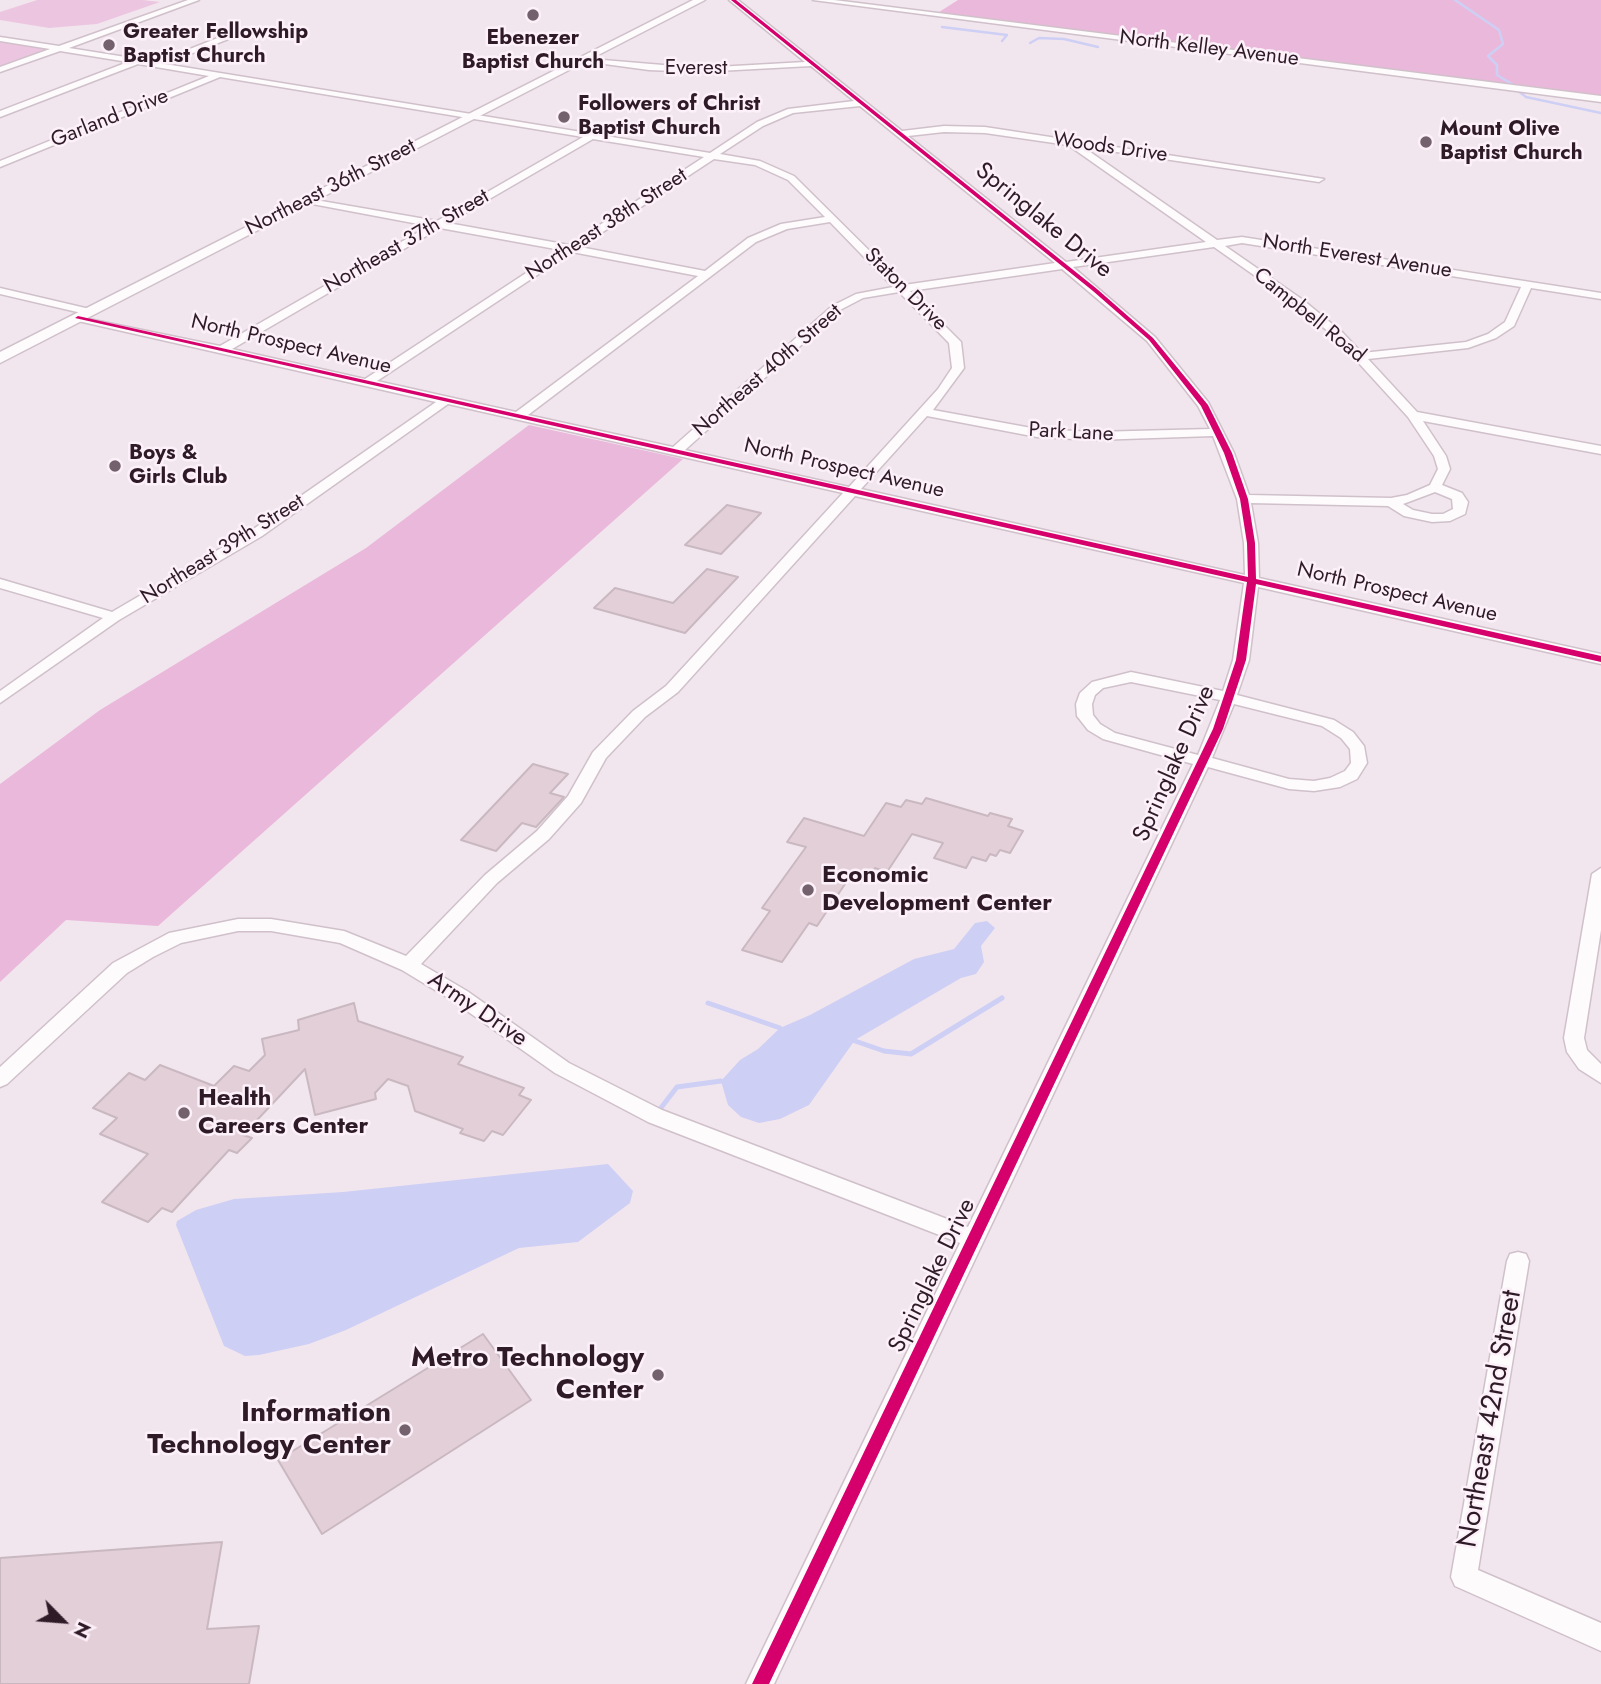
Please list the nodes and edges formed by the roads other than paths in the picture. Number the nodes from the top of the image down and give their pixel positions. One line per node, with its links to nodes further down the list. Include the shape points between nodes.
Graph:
1 (195, 0): 9 (street)
2 (687, 0): 6 (main road, Northeast 36th Street)
3 (700, 0): 6 (main road, Northeast 36th Street)
4 (733, 0): 13 (street, Springlake Drive)
5 (817, 0): 16 (street, North Kelley Avenue)
6 (662, 17): 10 (main road, Northeast 36th Street)
7 (238, 32): 12 (street)
8 (0, 39): 9 (street, Staton Drive)
9 (61, 48): 11 (street, Staton Drive); 14 (street)
10 (579, 60): 13 (street, Everest, via 699,70); 19 (main road, Northeast 36th Street)
11 (139, 61): 12 (street, Staton Drive); 18 (street)
12 (157, 64): 15 (street, Staton Drive)
13 (812, 64): 17 (street, Springlake Drive)
14 (0, 70)
15 (221, 74): 19 (street, Staton Drive); 24 (street, Garland Drive)
16 (1601, 99)
17 (860, 103): 20 (street, Springlake Drive); 23 (street, Northeast 38th Street, via 774,117)
18 (0, 114)
19 (472, 115): 21 (street, Staton Drive); 26 (main road, Northeast 36th Street)
20 (900, 134): 22 (street, Woods Drive, via 961,128); 31 (street, Springlake Drive)
21 (593, 135): 23 (street, Staton Drive); 28 (street, Northeast 37th Street)
22 (1071, 143): 25 (street, Woods Drive); 29 (street, Campbell Road)
23 (714, 154): 27 (street, Staton Drive, via 782,172); 30 (street, Northeast 38th Street)
24 (0, 164)
25 (1319, 179)
26 (307, 200): 28 (street); 37 (main road, Northeast 36th Street)
27 (833, 219): 32 (street, via 767,232); 34 (street, Staton Drive)
28 (438, 225): 30 (street); 38 (street, Northeast 37th Street)
29 (1215, 242): 31 (street, North Everest Avenue); 33 (street, North Everest Avenue, via 1266,242); 39 (street, Campbell Road, via 1299,302)
30 (569, 249): 32 (street); 41 (street, Northeast 38th Street)
31 (1063, 264): 34 (street, North Everest Avenue); 46 (street, Springlake Drive, via 1151,339 1204,405)
32 (706, 274): 45 (street)
33 (1528, 284): 36 (street, North Everest Avenue); 39 (street, via 1510,324 1493,336 1468,345)
34 (904, 288): 43 (street, Staton Drive, via 949,333 958,349 956,375); 48 (street, Northeast 40th Street, via 860,296 836,308)
35 (0, 291): 37 (street, North Prospect Avenue)
36 (1601, 296)
37 (84, 315): 38 (street, North Prospect Avenue); 40 (main road, Northeast 36th Street)
38 (222, 350): 41 (street, North Prospect Avenue)
39 (1362, 356): 44 (street, Campbell Road)
40 (0, 358)
41 (367, 383): 42 (street, North Prospect Avenue)
42 (446, 400): 45 (street, North Prospect Avenue); 55 (street, Northeast 39th Street, via 257,533)
43 (925, 412): 46 (street, Park Lane, via 1037,433); 50 (street, Staton Drive)
44 (1413, 415): 47 (street); 49 (street, Campbell Road, via 1444,469)
45 (519, 416): 48 (street, North Prospect Avenue)
46 (1218, 432): 51 (street, Springlake Drive)
47 (1601, 450)
48 (677, 452): 50 (street, North Prospect Avenue)
49 (1434, 487): 52 (street); 52 (street, via 1457,496 1460,511 1432,518 1409,513)
50 (853, 491): 53 (street, North Prospect Avenue); 61 (street, Staton Drive, via 672,689 639,714 599,756 575,799 543,835 491,879)
51 (1244, 499): 52 (street); 53 (street, Springlake Drive)
52 (1391, 502)
53 (1252, 580): 56 (street, North Prospect Avenue); 58 (street, Springlake Drive, via 1246,634)
54 (0, 583): 55 (street)
55 (114, 617): 57 (street, Northeast 39th Street)
56 (1601, 659)
57 (0, 698)
58 (1230, 698): 59 (street, Springlake Drive); 59 (street, via 1131,677 1098,685 1088,693 1085,716 1102,731); 59 (street, via 1328,723 1353,742 1359,763 1351,775 1314,786)
59 (1203, 761): 64 (street, Springlake Drive)
60 (1601, 874): 62 (street, via 1574,1038 1577,1052)
61 (409, 965): 63 (street, Army Drive, via 344,937 271,925 207,929 146,951 120,968); 64 (street, Army Drive, via 562,1068 636,1107)
62 (1600, 1074)
63 (0, 1079)
64 (974, 1239): 67 (street, Springlake Drive)
65 (1518, 1261): 66 (street, Northeast 42nd Street, via 1464,1577)
66 (1601, 1637)
67 (760, 1684)

